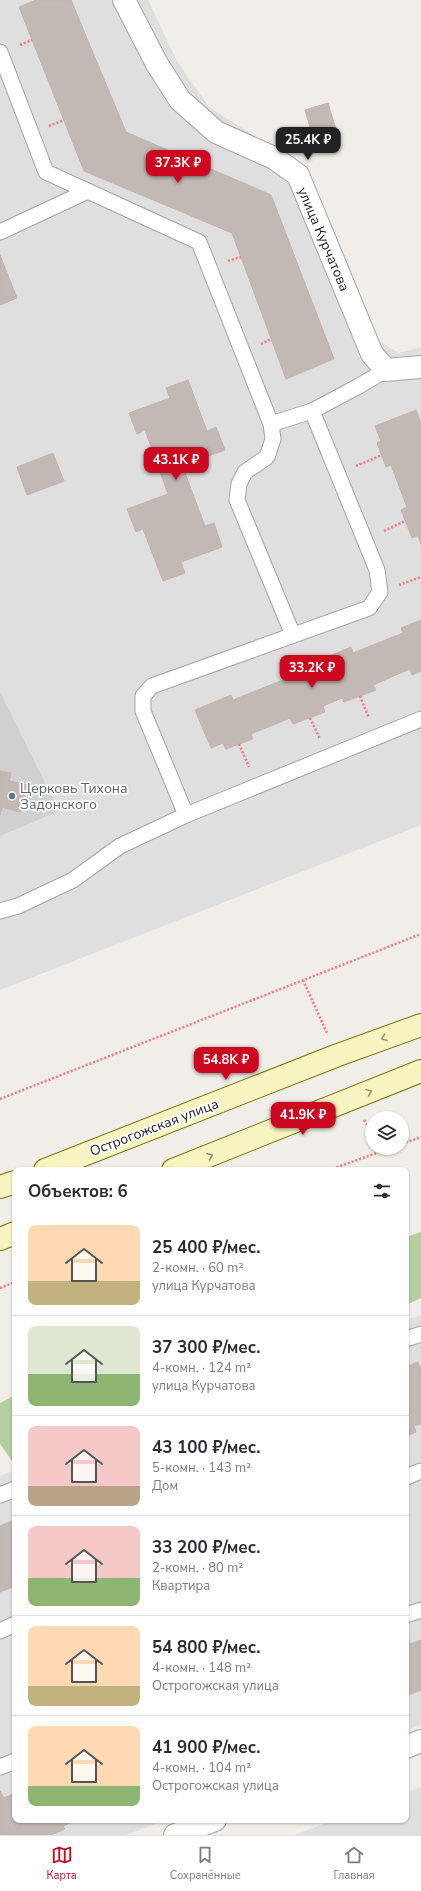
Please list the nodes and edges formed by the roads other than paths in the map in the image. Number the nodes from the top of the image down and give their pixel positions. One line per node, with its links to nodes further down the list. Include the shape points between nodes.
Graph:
1 (124, 0): 6 (street, улица Курчатова, via 157,64 180,100 216,132 274,158 298,175 372,354)
2 (0, 53): 3 (lane, via 46,172)
3 (88, 191): 4 (lane); 8 (lane, via 200,242)
4 (0, 232)
5 (421, 367): 6 (street)
6 (386, 370): 7 (lane)
7 (312, 411): 8 (lane); 9 (lane, via 377,570 380,592 369,608)
8 (271, 424): 9 (lane, via 273,439 268,457 246,472 239,484 237,500)
9 (293, 635): 11 (lane, via 152,686 143,696 144,711)
10 (421, 719): 11 (lane)
11 (186, 815): 12 (lane, via 120,846 73,880 18,906)
12 (0, 911)
13 (421, 1025): 15 (street, Острогожская улица, one-way to 15)
14 (421, 1071): 16 (street, one-way to 14)
15 (52, 1167)
16 (181, 1167)
17 (12, 1183): 18 (street)
18 (0, 1187)
19 (12, 1234): 20 (street)
20 (0, 1239)
21 (421, 1334): 22 (lane)
22 (409, 1338)
23 (421, 1471): 24 (lane)
24 (409, 1476)
25 (12, 1490): 26 (lane)
26 (0, 1495)
27 (421, 1610): 28 (lane)
28 (409, 1614)
29 (12, 1625): 30 (lane)
30 (0, 1631)
31 (421, 1741): 32 (street)
32 (409, 1745)
33 (12, 1762): 34 (lane)
34 (0, 1767)
35 (207, 1823): 36 (street)
36 (176, 1835)

